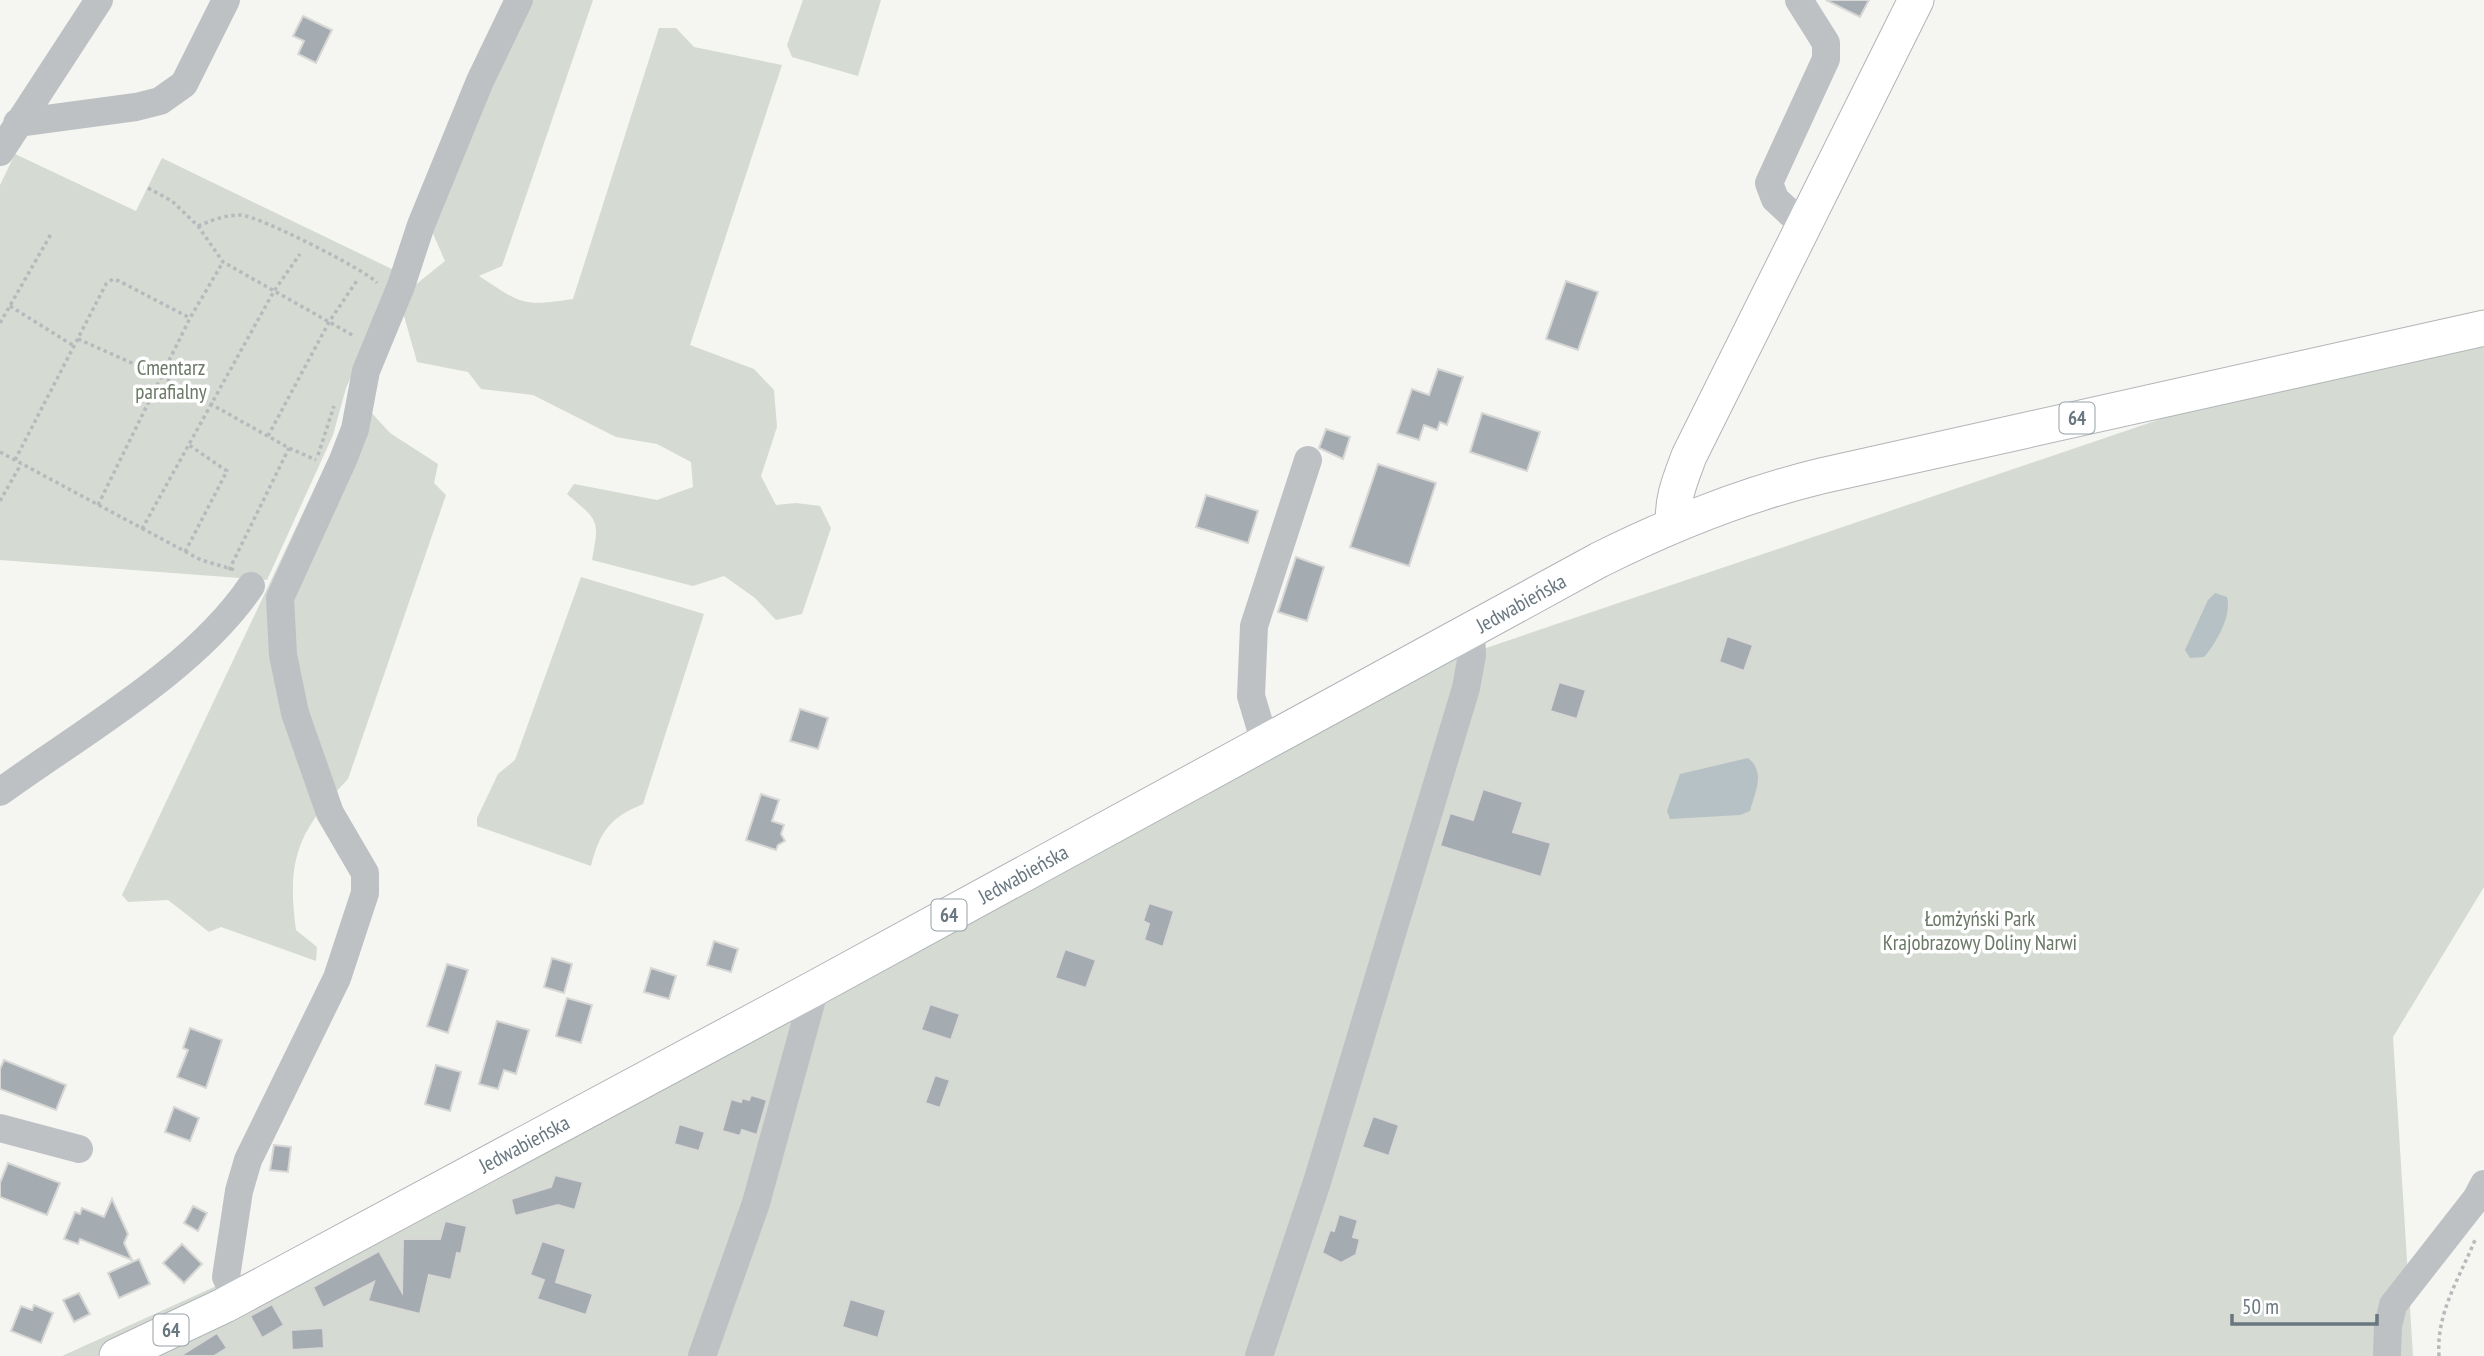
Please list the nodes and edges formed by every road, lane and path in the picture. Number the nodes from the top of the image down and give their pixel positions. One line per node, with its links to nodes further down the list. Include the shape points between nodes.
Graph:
1 (99, 0): 6 (street)
2 (226, 0): 6 (street, via 184,83 160,101)
3 (519, 0): 53 (street, via 421,225 366,371 355,429 343,460 280,597 295,713 330,813 365,873 365,893 337,978 242,1181 226,1277)
4 (1799, 0): 9 (street, via 1828,51 1769,183 1774,199)
5 (1916, 0): 9 (main road)
6 (18, 123): 7 (street)
7 (0, 152)
8 (148, 188): 10 (path, via 172,201)
9 (1803, 225): 41 (main road, via 1689,456 1672,511)
10 (198, 226): 13 (path); 16 (path, via 220,217 243,215 306,241 378,282)
11 (51, 234): 17 (path)
12 (300, 254): 15 (path)
13 (223, 262): 15 (path); 18 (path)
14 (358, 279): 19 (path)
15 (274, 291): 19 (path); 29 (path)
16 (373, 291)
17 (10, 306): 20 (path); 25 (path)
18 (190, 318): 24 (path, via 114,279 106,284); 27 (path)
19 (329, 322): 23 (path); 30 (path)
20 (0, 323)
21 (359, 324): 23 (path)
22 (2484, 328): 41 (main road, 64, via 1821,476)
23 (354, 336): 26 (path)
24 (78, 339): 25 (path); 27 (path)
25 (74, 346): 34 (path)
26 (351, 348)
27 (161, 376): 29 (path); 40 (path)
28 (337, 396): 35 (path)
29 (211, 405): 30 (path); 31 (path)
30 (268, 436): 32 (path)
31 (189, 445): 42 (path); 43 (path, via 227,471)
32 (289, 448): 35 (path); 44 (path)
33 (0, 452): 34 (path)
34 (15, 460): 37 (path)
35 (316, 460): 38 (path)
36 (1308, 460): 46 (street, via 1254,626 1251,696)
37 (21, 464): 39 (path); 40 (path)
38 (311, 472)
39 (0, 502)
40 (98, 505): 42 (path)
41 (1674, 524): 45 (main road, Jedwabieńska / 64)
42 (142, 529): 43 (path)
43 (185, 552): 44 (path)
44 (242, 576): 47 (street, via 231,615 208,637 114,713)
45 (1471, 631): 46 (main road, Jedwabieńska / 64); 56 (street, via 1466,688 1317,1182)
46 (1265, 743): 48 (main road, Jedwabieńska / 64)
47 (0, 792)
48 (815, 988): 53 (main road, Jedwabieńska / 64); 55 (street, via 756,1203)
49 (0, 1128): 50 (street)
50 (79, 1149)
51 (2484, 1184): 57 (street, via 2393,1305)
52 (2479, 1230): 58 (path, via 2444,1308 2437,1335)
53 (231, 1302): 54 (main road, Jedwabieńska / 64)
54 (132, 1354)
55 (702, 1356)
56 (1259, 1356)
57 (2386, 1356)
58 (2439, 1356)

